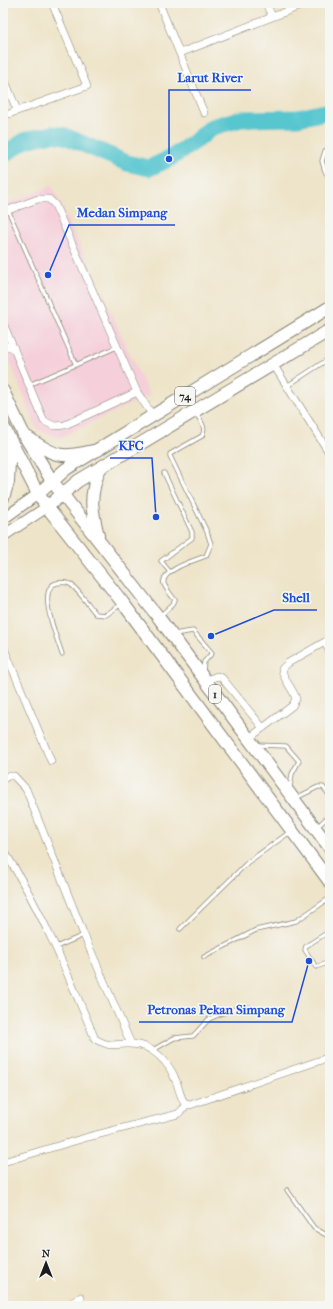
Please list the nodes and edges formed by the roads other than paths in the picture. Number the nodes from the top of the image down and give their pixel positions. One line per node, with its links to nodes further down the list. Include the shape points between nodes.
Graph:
1 (52, 3): 8 (street, via 87,86)
2 (159, 3): 6 (street)
3 (266, 3): 5 (street)
4 (308, 3): 5 (street)
5 (272, 17): 6 (street)
6 (180, 53): 9 (street)
7 (3, 76): 8 (street)
8 (17, 110): 10 (street)
9 (204, 113)
10 (3, 116)
11 (330, 148): 13 (lane, via 325,151 322,161)
12 (330, 168): 13 (lane)
13 (325, 171): 14 (lane)
14 (330, 179)
15 (6, 211): 20 (street, via 38,199 49,199 55,205); 24 (lane)
16 (330, 307): 30 (main road, 74)
17 (3, 323): 21 (street)
18 (330, 330): 23 (main road, 74)
19 (3, 345): 21 (street)
20 (118, 347): 24 (lane); 28 (street)
21 (14, 348): 25 (street)
22 (330, 358): 26 (lane)
23 (273, 364): 26 (street); 29 (main road, 74)
24 (76, 365): 25 (lane)
25 (29, 386): 28 (street, via 44,421 54,426 65,424)
26 (287, 386): 35 (street)
27 (3, 391): 32 (main road, 1)
28 (137, 392): 30 (street)
29 (194, 410): 36 (main road, 74); 46 (lane, via 204,427 202,436 170,456 211,544 206,556)
30 (153, 416): 34 (main road, 74)
31 (3, 426): 33 (main road, 1)
32 (24, 435): 34 (main road, via 48,453 63,456); 38 (main road, 1)
33 (10, 440): 39 (main road, 1); 41 (main road, via 8,482)
34 (98, 450): 38 (main road, 74, via 66,469)
35 (330, 454)
36 (100, 468): 40 (main road, 74); 45 (main road, via 92,488 91,502)
37 (164, 473): 46 (lane, via 192,532 192,538 161,561)
38 (52, 481): 39 (main road, 74); 40 (main road, 1)
39 (38, 494): 42 (main road, 1); 43 (main road, 74)
40 (62, 494): 42 (main road, 74); 45 (main road, 1)
41 (3, 498)
42 (47, 507): 44 (main road, 74); 47 (main road, 1)
43 (3, 519)
44 (3, 536)
45 (99, 541): 48 (main road, 1)
46 (169, 571): 48 (lane, via 164,577 164,583 175,600)
47 (123, 603): 53 (lane, via 102,616 96,614 71,584 54,584 49,590 48,610); 63 (main road, 1)
48 (159, 618): 49 (main road, 1)
49 (169, 633): 54 (main road, 1); 54 (lane, via 182,634 193,630 212,653 204,662)
50 (327, 641): 52 (street); 55 (street, via 282,669 282,675 294,691 296,699 292,706)
51 (3, 646): 57 (street)
52 (330, 653)
53 (62, 654)
54 (204, 679): 55 (street, via 217,676 222,678); 56 (main road, 1)
55 (262, 728): 56 (street)
56 (251, 742): 59 (main road, 1); 59 (lane, via 286,746 299,761 292,774)
57 (51, 761)
58 (3, 779): 70 (street, via 14,776 26,789)
59 (292, 795): 60 (lane, via 323,787); 62 (main road, 1)
60 (330, 796)
61 (330, 815): 62 (lane)
62 (316, 828): 64 (main road, 1)
63 (292, 831): 66 (main road, 1); 68 (lane, via 248,862)
64 (328, 842)
65 (3, 849): 71 (street, via 20,876)
66 (330, 882)
67 (330, 898): 72 (lane, via 296,920 256,930)
68 (180, 929)
69 (330, 931): 73 (lane, via 306,946 305,950 316,967)
70 (84, 936): 71 (lane); 75 (street)
71 (56, 947): 75 (street, via 95,1038 107,1045)
72 (204, 957)
73 (330, 962)
74 (248, 1007): 76 (lane, via 230,1010 209,1019 193,1036 174,1038)
75 (131, 1044): 76 (street)
76 (153, 1050): 78 (street, via 172,1073)
77 (330, 1057): 78 (street, via 190,1105)
78 (185, 1104): 79 (street, via 178,1114)
79 (3, 1162)
80 (287, 1190): 81 (lane, via 314,1228)
81 (330, 1237)
82 (82, 1297): 83 (street)
83 (67, 1306)

